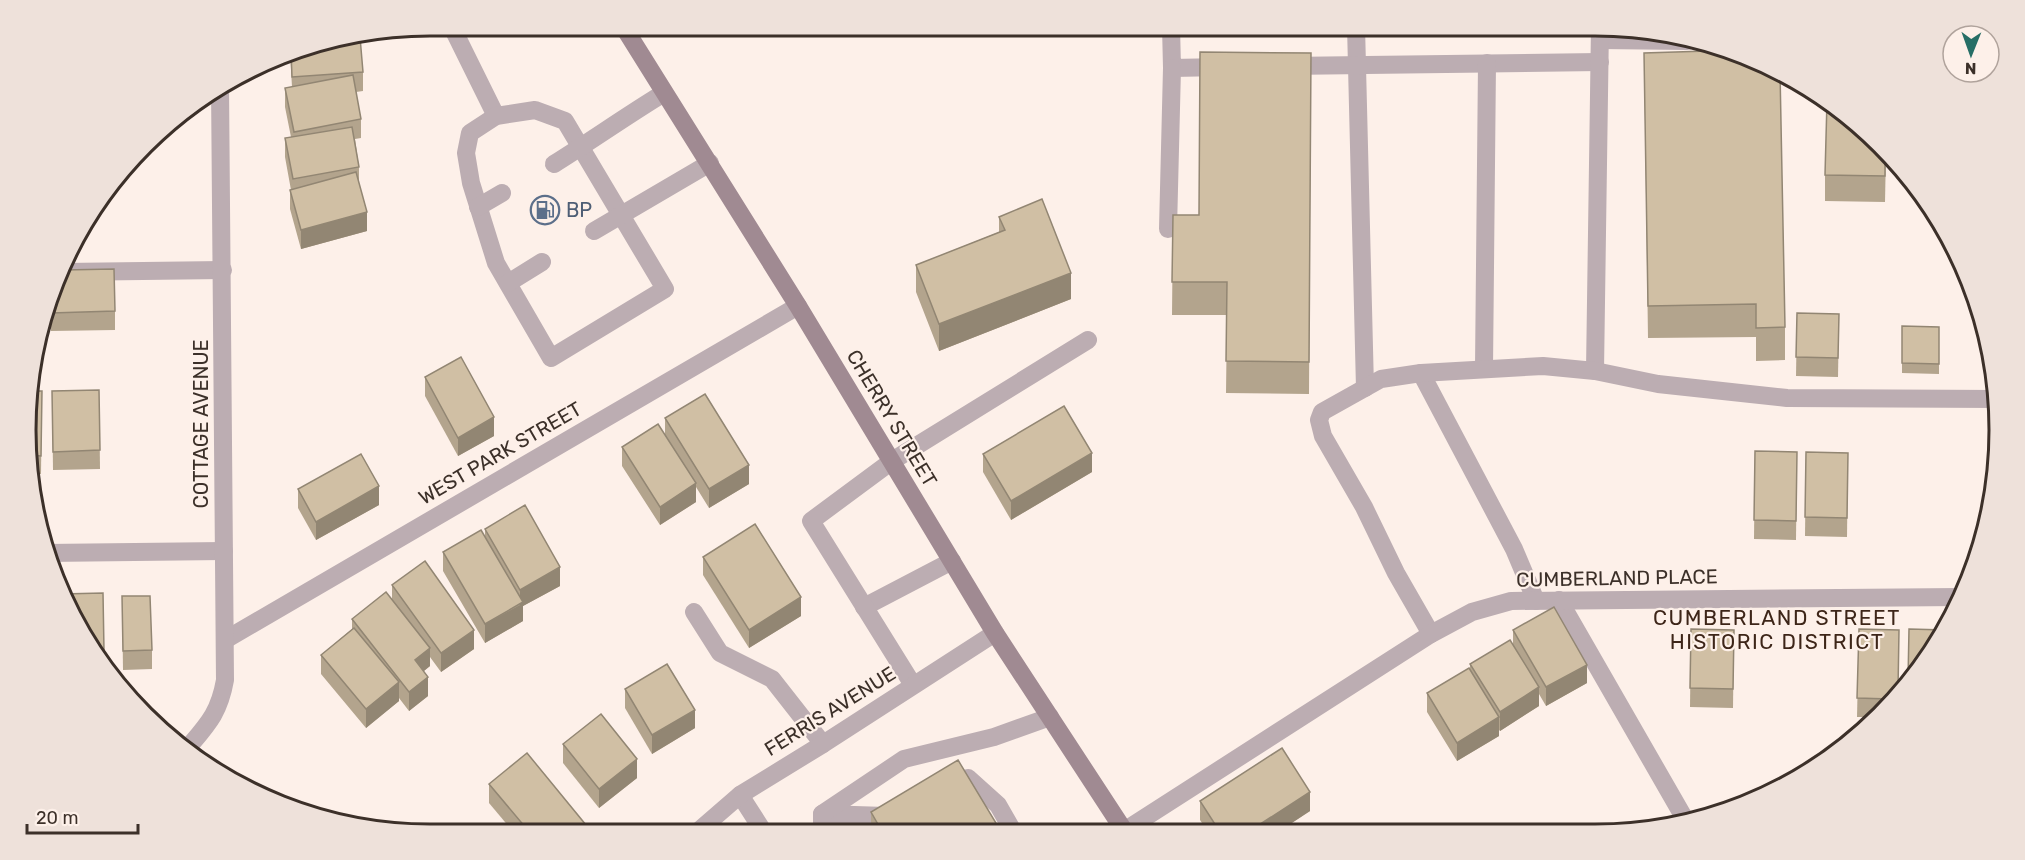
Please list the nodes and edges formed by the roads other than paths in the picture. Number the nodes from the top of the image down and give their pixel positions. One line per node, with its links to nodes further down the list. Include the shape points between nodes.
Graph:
1 (456, 36): 14 (street)
2 (629, 36): 12 (main road, CHERRY STREET)
3 (1171, 36): 11 (street)
4 (1356, 36): 8 (street)
5 (1600, 36): 6 (street)
6 (1600, 62): 7 (street); 30 (street)
7 (1487, 63): 8 (street); 29 (street)
8 (1357, 64): 10 (street); 32 (street)
9 (1242, 66): 11 (street)
10 (1265, 66)
11 (1173, 68): 21 (street)
12 (664, 93): 15 (street); 16 (main road, CHERRY STREET)
13 (220, 97): 24 (street, COTTAGE AVENUE)
14 (496, 116): 15 (street, via 535,110 565,121); 19 (street, via 470,133 465,153)
15 (581, 148): 17 (street); 20 (street)
16 (710, 163): 20 (street); 27 (main road, CHERRY STREET)
17 (554, 164)
18 (502, 193): 19 (street)
19 (477, 207): 26 (street, via 496,263)
20 (620, 216): 22 (street); 26 (street, via 665,289 551,358)
21 (1168, 229)
22 (594, 231)
23 (542, 262): 26 (street)
24 (223, 270): 25 (street); 35 (street, COTTAGE AVENUE)
25 (69, 272)
26 (508, 283)
27 (798, 306): 34 (main road, CHERRY STREET); 45 (street, WEST PARK STREET)
28 (1088, 340): 34 (street)
29 (1484, 368): 30 (street, via 1543,366); 31 (street)
30 (1595, 371): 33 (street, via 1658,384 1787,398)
31 (1421, 373): 32 (street, via 1381,379); 40 (street, via 1514,549)
32 (1365, 388): 44 (street, via 1322,412 1319,420 1323,436)
33 (1988, 399)
34 (892, 461): 37 (main road, CHERRY STREET); 41 (street, via 811,521)
35 (225, 551): 36 (street); 45 (street, COTTAGE AVENUE)
36 (56, 553)
37 (952, 561): 41 (street); 43 (main road, CHERRY STREET)
38 (1951, 597): 39 (street, CUMBERLAND PLACE)
39 (1559, 600): 40 (street, CUMBERLAND PLACE); 54 (street)
40 (1536, 601): 44 (street, CUMBERLAND PLACE, via 1511,601 1472,612)
41 (864, 607): 46 (street)
42 (694, 612): 49 (street, via 720,653 772,678)
43 (995, 633): 46 (street, FERRIS AVENUE); 47 (main road, CHERRY STREET)
44 (1431, 634): 60 (street, CUMBERLAND PLACE)
45 (225, 640): 48 (street, COTTAGE AVENUE, via 221,700 215,715)
46 (913, 685): 49 (street, FERRIS AVENUE)
47 (1050, 717): 53 (street, via 994,737 904,759); 59 (main road, CHERRY STREET)
48 (191, 744)
49 (824, 744): 51 (street, FERRIS AVENUE)
50 (930, 784): 58 (street, via 968,778 998,805)
51 (740, 795): 55 (street, FERRIS AVENUE); 56 (street)
52 (913, 797): 53 (street, via 886,816)
53 (822, 814): 57 (street)
54 (1682, 814)
55 (707, 824)
56 (759, 824)
57 (822, 824)
58 (1009, 824)
59 (1119, 824)
60 (1136, 824)

